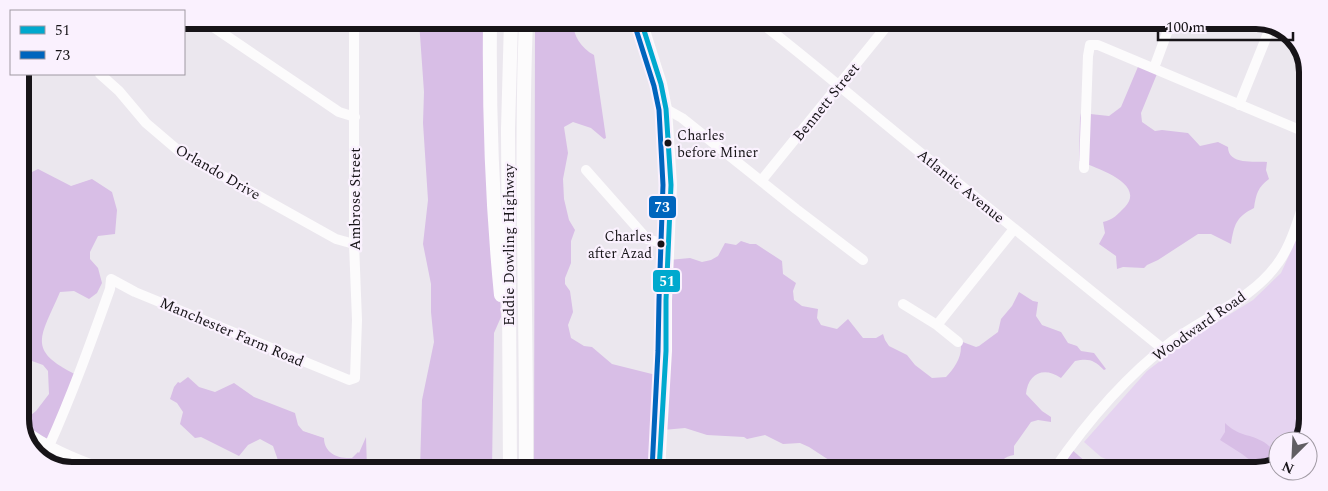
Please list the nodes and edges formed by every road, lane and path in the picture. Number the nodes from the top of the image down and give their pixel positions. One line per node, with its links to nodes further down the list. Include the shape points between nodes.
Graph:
1 (217, 29): 16 (street, via 339,112)
2 (354, 29): 16 (street, Ambrose Street)
3 (490, 29): 31 (highway, via 493,212)
4 (511, 29): 31 (highway, Eddie Dowling Highway, via 508,129)
5 (526, 29): 36 (highway, Eddie Dowling Highway)
6 (643, 29): 15 (main road)
7 (769, 29): 13 (street, Atlantic Avenue)
8 (885, 29): 13 (street, Bennett Street)
9 (1168, 29): 11 (street)
10 (1269, 31): 14 (street)
11 (1154, 68): 14 (street); 18 (street, via 1090,44)
12 (101, 75): 23 (street, Orlando Drive, via 146,123 180,152 336,240)
13 (839, 87): 20 (street, Bennett Street); 22 (street, Atlantic Avenue)
14 (1239, 105): 17 (street)
15 (666, 108): 20 (street); 24 (main road, via 671,185)
16 (354, 117): 23 (street, Ambrose Street)
17 (1299, 130)
18 (1084, 168)
19 (586, 170): 24 (street, via 647,239)
20 (761, 181): 25 (street)
21 (1299, 214): 29 (street, Woodward Road, via 1286,249 1271,272 1245,295)
22 (1014, 229): 27 (street); 29 (street, Atlantic Avenue)
23 (354, 244): 30 (street, Ambrose Street)
24 (669, 245): 37 (main road)
25 (863, 260)
26 (903, 304): 27 (street)
27 (937, 325): 28 (street)
28 (958, 342)
29 (1162, 349): 38 (street, Woodward Road, via 1093,418)
30 (355, 378): 33 (street, Manchester Farm Road, via 350,380 337,375 135,292 111,279 80,374)
31 (511, 410): 35 (highway, Eddie Dowling Highway)
32 (32, 435): 33 (street)
33 (48, 446): 34 (street)
34 (84, 462)
35 (510, 462)
36 (526, 462)
37 (659, 462)
38 (1060, 462)

